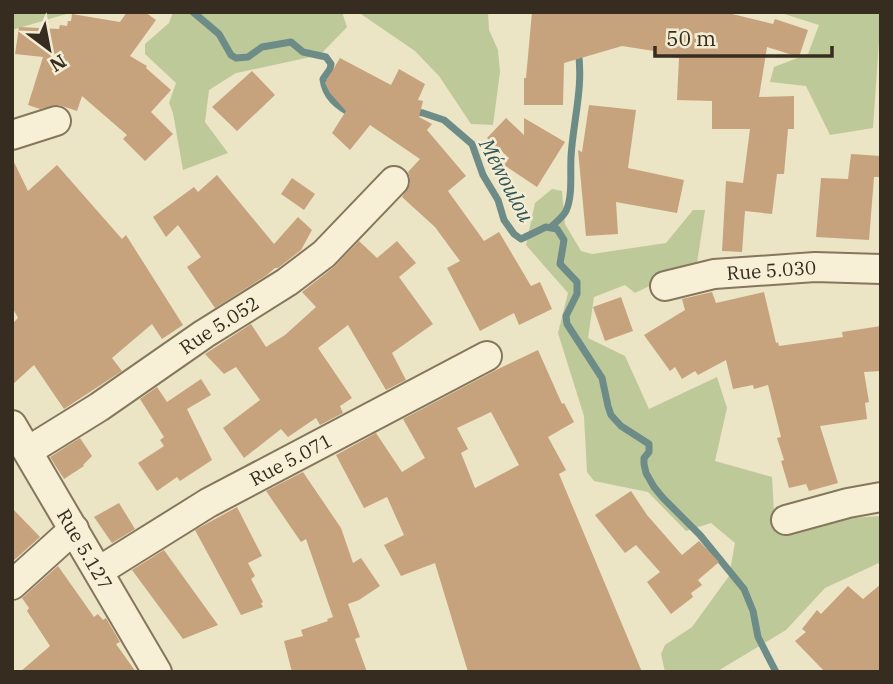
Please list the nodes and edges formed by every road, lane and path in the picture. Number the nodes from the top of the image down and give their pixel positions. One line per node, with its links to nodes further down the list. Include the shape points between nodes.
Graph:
1 (56, 121): 2 (street)
2 (12, 135)
3 (394, 181): 8 (street, Rue 5.052, via 324,254 287,282)
4 (881, 269): 5 (street, Rue 5.030, via 815,267 714,274)
5 (665, 285)
6 (487, 356): 12 (street, Rue 5.071, via 208,503)
7 (12, 425): 8 (street, Rue 5.127)
8 (28, 451): 11 (street, Rue 5.127)
9 (881, 497): 10 (street)
10 (786, 520)
11 (74, 529): 12 (street, Rue 5.127); 13 (street)
12 (99, 571): 14 (street, Rue 5.127)
13 (12, 585)
14 (158, 672)

